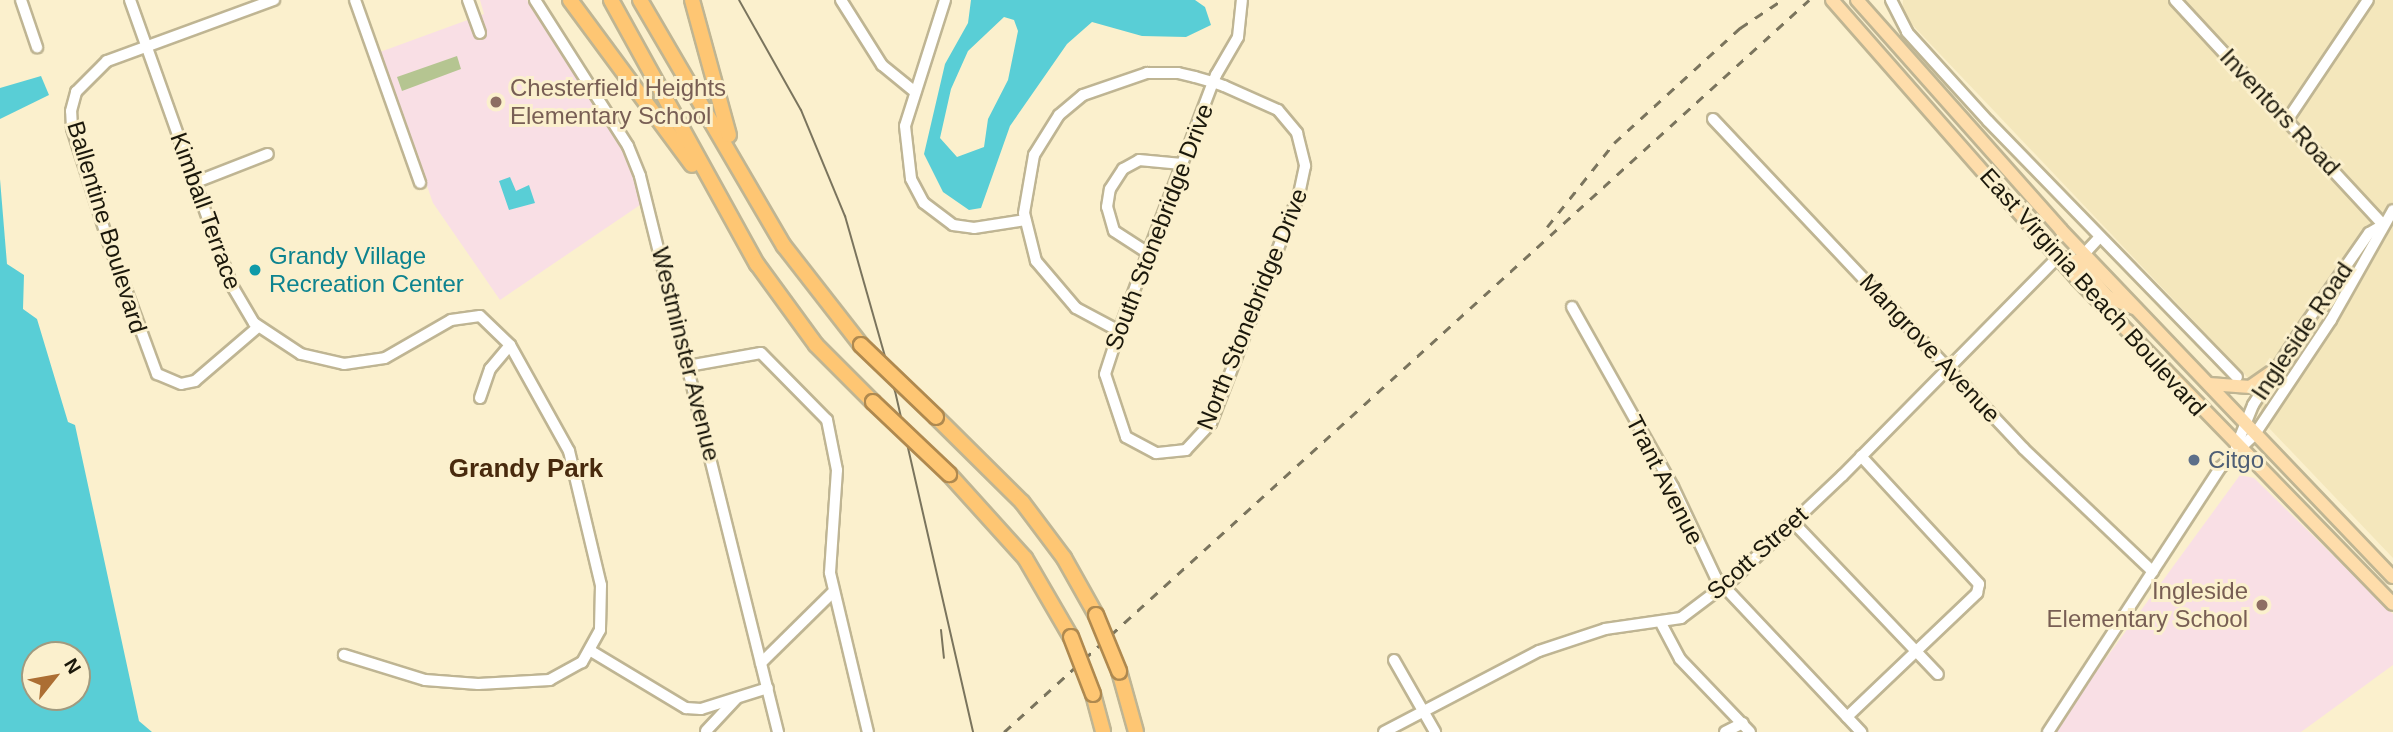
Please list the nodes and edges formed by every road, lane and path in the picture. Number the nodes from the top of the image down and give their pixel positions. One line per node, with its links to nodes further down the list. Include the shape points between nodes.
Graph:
1 (21, 0): 24 (street)
2 (130, 0): 23 (street, Kimball Terrace)
3 (274, 0): 19 (street, Ballentine Boulevard)
4 (355, 0): 32 (street)
5 (468, 0): 21 (street)
6 (536, 0): 49 (street, Westminster Avenue, via 635,161)
7 (570, 0): 42 (highway, via 697,172)
8 (611, 0): 42 (highway)
9 (640, 0): 38 (highway)
10 (692, 0): 38 (highway, via 728,133)
11 (841, 0): 26 (street, via 882,65)
12 (945, 0): 26 (street)
13 (1242, 0): 25 (street, South Stonebridge Drive, via 1238,37)
14 (1832, 0): 41 (main road, East Virginia Beach Boulevard)
15 (1857, 0): 36 (main road, East Virginia Beach Boulevard)
16 (1891, 0): 20 (street)
17 (2175, 0): 28 (street, Inventors Road)
18 (2368, 0): 28 (street)
19 (244, 5): 23 (street, Ballentine Boulevard)
20 (1898, 20): 22 (street); 37 (street, East Virginia Beach Boulevard)
21 (480, 33)
22 (1887, 33)
23 (146, 45): 31 (street, Kimball Terrace); 45 (street, Ballentine Boulevard, via 91,72 71,111 72,128 148,361 169,381 195,381)
24 (37, 47)
25 (1213, 82): 30 (street, South Stonebridge Drive); 34 (street, North Stonebridge Drive, via 1147,73 1083,95 1059,115 1034,155 1025,185); 57 (street, North Stonebridge Drive, via 1286,118 1301,141 1304,178 1207,430 1194,445 1175,453)
26 (915, 92): 34 (street, via 904,155 924,203 944,220 965,228)
27 (1713, 119): 48 (street, Mangrove Avenue)
28 (2288, 120): 35 (street, Inventors Road)
29 (268, 154): 31 (street)
30 (1182, 164): 39 (street, South Stonebridge Drive); 39 (street, via 1139,160 1123,169 1110,189 1107,207 1114,230)
31 (195, 182): 45 (street, Kimball Terrace, via 231,284)
32 (420, 183)
33 (2393, 210): 35 (street, Ingleside Road)
34 (1024, 219): 46 (street, North Stonebridge Drive, via 1036,261 1050,283 1076,308)
35 (2383, 225): 50 (street, Ingleside Road, via 2350,259); 55 (street, Ingleside Road, via 2379,242)
36 (2058, 226): 40 (main road, East Virginia Beach Boulevard); 41 (main road)
37 (2100, 237): 40 (street, East Virginia Beach Boulevard); 51 (street, East Virginia Beach Boulevard)
38 (784, 246): 81 (highway, bridge, via 861,345 1022,502 1064,558 1096,615 1119,671)
39 (1148, 253): 46 (street, South Stonebridge Drive)
40 (2084, 254): 44 (main road, East Virginia Beach Boulevard)
41 (2058, 257): 44 (main road, via 2076,261 2108,297); 48 (street, Scott Street); 56 (main road, East Virginia Beach Boulevard)
42 (757, 264): 80 (highway, bridge, via 816,345 949,474 1025,558 1070,637)
43 (1572, 307): 62 (street, Trant Avenue)
44 (2137, 310): 52 (main road, East Virginia Beach Boulevard)
45 (258, 327): 47 (street, Kimball Terrace, via 301,354 344,364 384,358 463,315 488,320)
46 (1119, 331): 57 (street, South Stonebridge Drive, via 1105,383 1119,428)
47 (510, 345): 53 (street, via 490,369); 67 (street, Kimball Terrace, via 560,429 581,494 601,585 600,630)
48 (1947, 364): 58 (street, Scott Street); 60 (street, Mangrove Avenue, via 2024,449)
49 (688, 366): 63 (street, via 755,352 822,412 832,434 837,470 829,559); 70 (street, Westminster Avenue)
50 (2276, 369): 52 (main road, via 2250,387); 54 (street, Ingleside Road)
51 (2237, 377)
52 (2208, 384): 54 (main road, East Virginia Beach Boulevard)
53 (480, 398)
54 (2244, 422): 55 (main road, East Virginia Beach Boulevard); 56 (street, Ingleside Road)
55 (2255, 434): 56 (street, Ingleside Road); 61 (main road, East Virginia Beach Boulevard)
56 (2236, 448): 60 (street, Ingleside Road); 64 (main road, East Virginia Beach Boulevard)
57 (1142, 449)
58 (1861, 456): 59 (street, Scott Street); 66 (street, via 1979,584 1977,593)
59 (1793, 522): 62 (street, Scott Street); 66 (street)
60 (2153, 572): 87 (street, Ingleside Road)
61 (2393, 577)
62 (1723, 587): 65 (street, Scott Street, via 1681,618); 75 (street, Trant Avenue)
63 (833, 592): 70 (street); 79 (street)
64 (2393, 604)
65 (1662, 625): 74 (street, Scott Street, via 1605,629 1539,651); 76 (street, via 1681,659)
66 (1916, 651): 71 (street); 75 (street)
67 (590, 652): 68 (street, via 573,669 550,680 498,684 425,680); 73 (street, via 686,709)
68 (344, 655)
69 (1394, 660): 74 (street)
70 (761, 663): 72 (street, Westminster Avenue)
71 (1938, 674)
72 (768, 688): 73 (street); 78 (street, Westminster Avenue)
73 (737, 698): 77 (street)
74 (1423, 711): 82 (street, Scott Street); 83 (street)
75 (1846, 717): 86 (street, Trant Avenue)
76 (1743, 723): 84 (street); 85 (street)
77 (706, 731)
78 (778, 732)
79 (868, 732)
80 (1103, 732)
81 (1136, 732)
82 (1384, 732)
83 (1435, 732)
84 (1725, 732)
85 (1750, 732)
86 (1861, 732)
87 (2048, 732)

